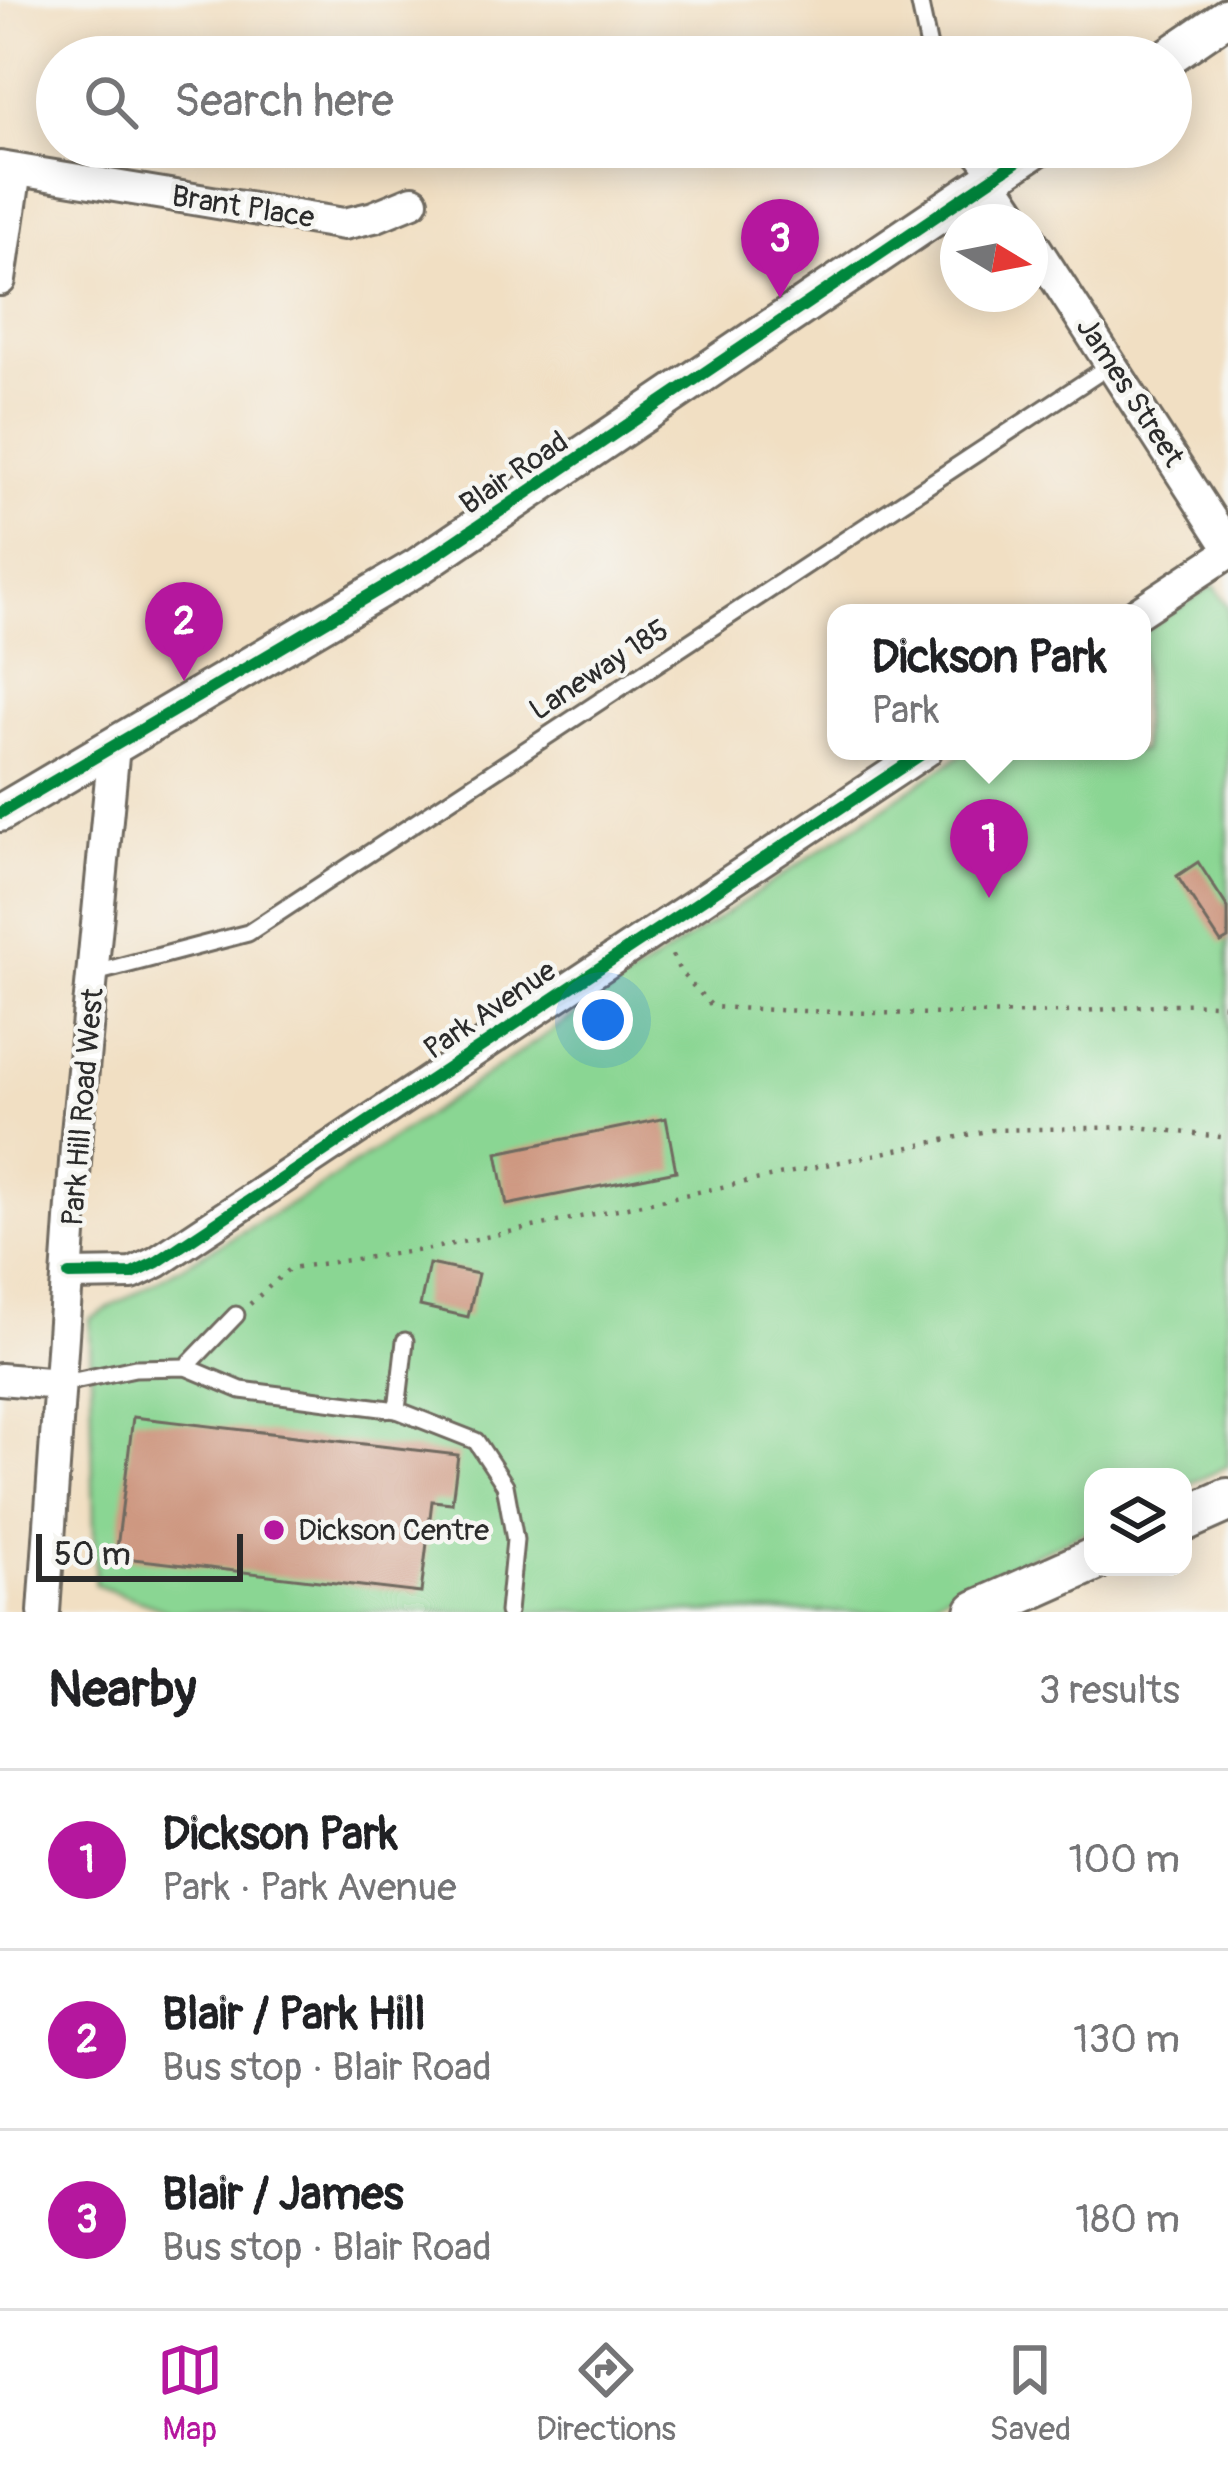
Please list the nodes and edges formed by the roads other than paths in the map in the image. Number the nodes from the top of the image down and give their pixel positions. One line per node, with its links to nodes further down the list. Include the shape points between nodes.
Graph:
1 (919, 0): 3 (lane)
2 (1228, 16): 4 (street)
3 (927, 36)
4 (1192, 41)
5 (983, 168): 8 (lane)
6 (1007, 168): 8 (street, Blair Road)
7 (8, 169): 9 (street, Brant Place, via 344,224); 12 (street)
8 (991, 179): 10 (street); 16 (street, Blair Road, via 419,566)
9 (412, 201)
10 (1007, 204)
11 (1048, 266): 13 (street, James Street)
12 (0, 280)
13 (1112, 364): 14 (street, James Street); 19 (lane, Laneway 185, via 248,933)
14 (1228, 550): 15 (street)
15 (1150, 604)
16 (113, 746): 18 (street, Blair Road); 19 (street, Park Hill Road West)
17 (912, 760): 20 (street, Park Avenue, via 157,1262 132,1274)
18 (0, 813)
19 (95, 973): 20 (street, Park Hill Road West)
20 (69, 1275): 25 (street, Park Hill Road West)
21 (236, 1316): 23 (lane)
22 (405, 1341): 26 (lane)
23 (187, 1367): 25 (lane); 26 (lane, via 241,1390)
24 (0, 1379): 25 (street)
25 (60, 1384): 30 (street, Park Hill Road West)
26 (397, 1410): 31 (lane, via 476,1441 506,1485 515,1540)
27 (1228, 1500): 28 (main road)
28 (1192, 1516)
29 (1084, 1564): 32 (main road)
30 (44, 1612)
31 (508, 1612)
32 (977, 1612)

